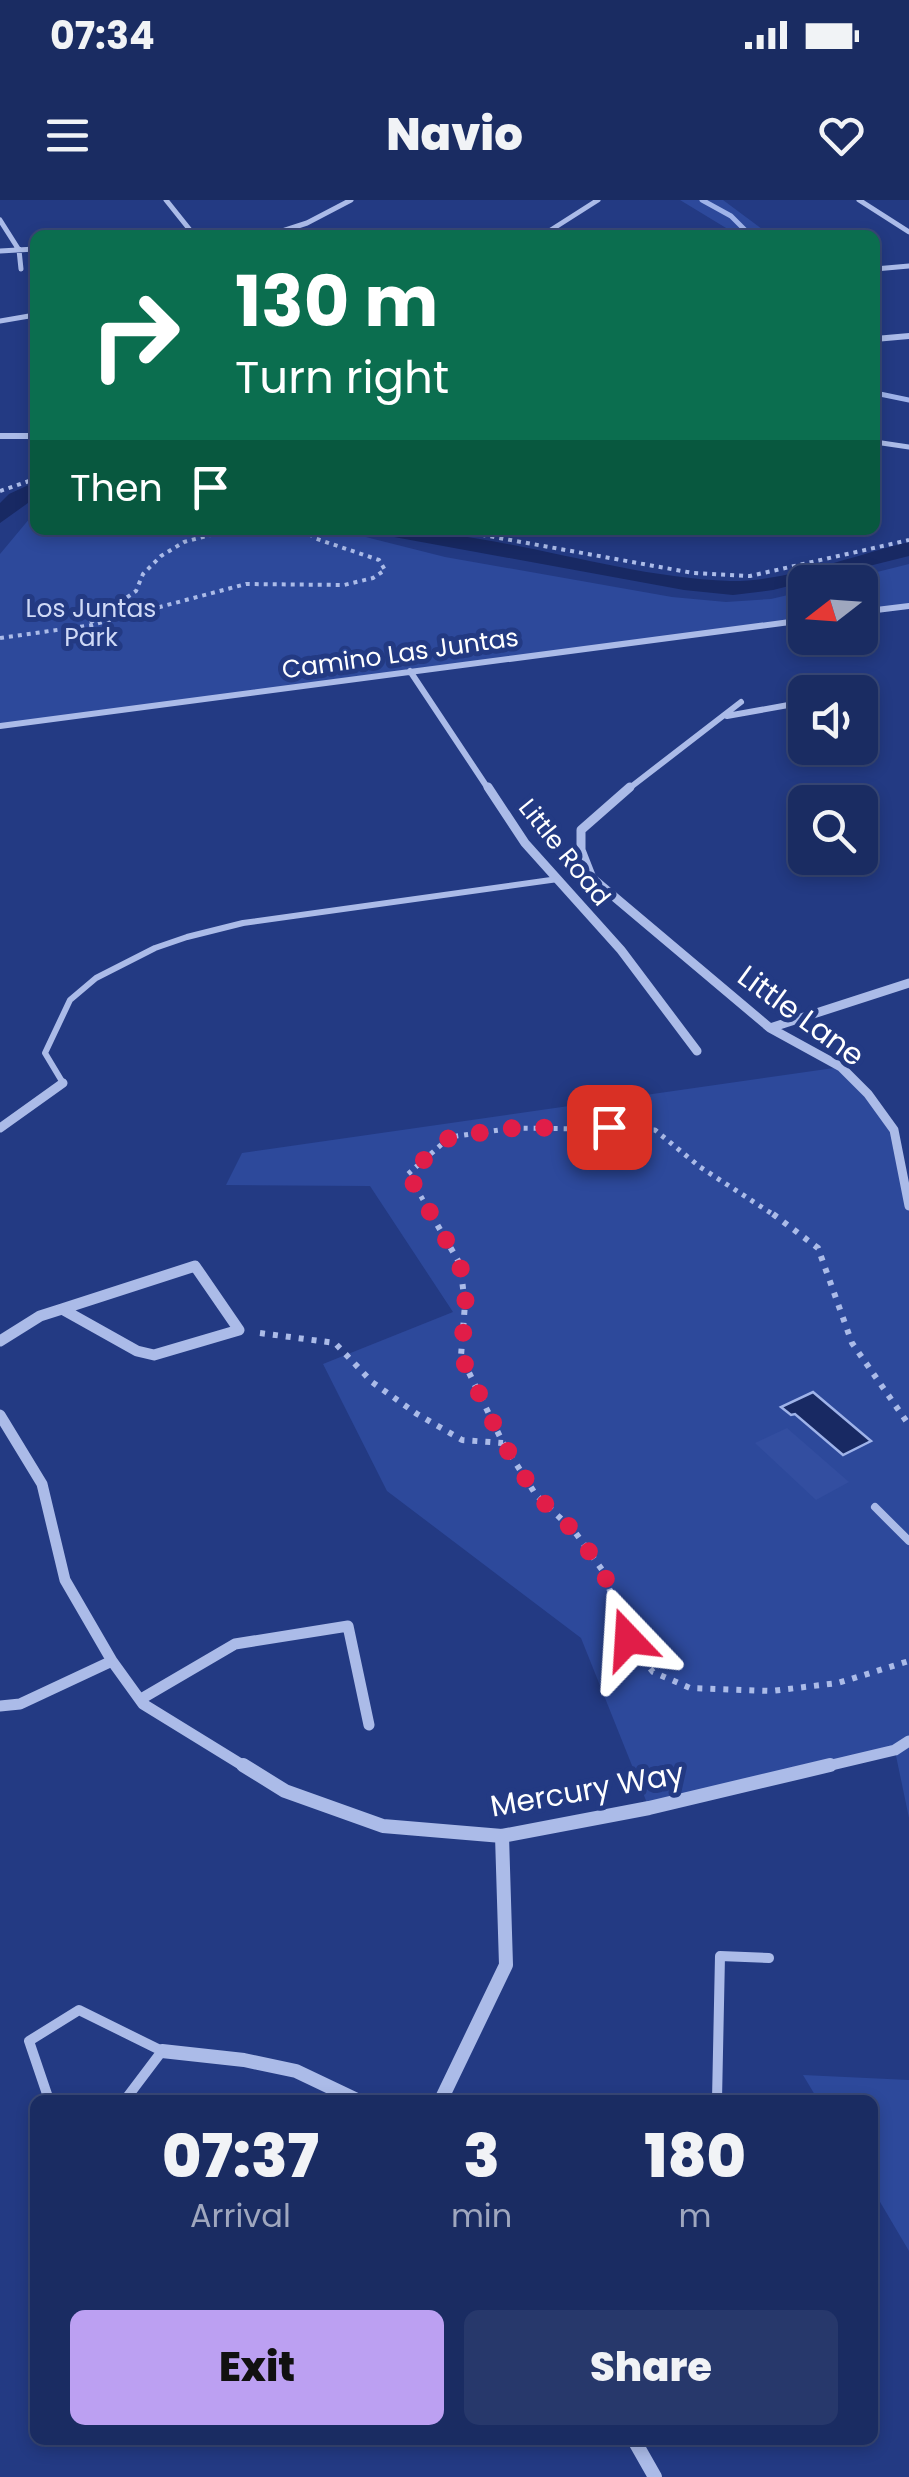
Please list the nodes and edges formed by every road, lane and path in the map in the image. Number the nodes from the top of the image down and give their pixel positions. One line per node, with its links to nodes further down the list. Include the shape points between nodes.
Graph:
1 (166, 200): 6 (street)
2 (351, 200): 7 (street)
3 (598, 200): 8 (street)
4 (859, 200): 9 (street)
5 (0, 220): 10 (street)
6 (190, 230)
7 (285, 230)
8 (550, 230)
9 (909, 232)
10 (18, 250): 11 (street); 12 (street); 14 (street)
11 (30, 250)
12 (0, 252)
13 (909, 266): 15 (street)
14 (21, 269)
15 (880, 269)
16 (30, 316): 17 (street)
17 (0, 322)
18 (909, 336): 19 (street)
19 (880, 339)
20 (0, 436): 21 (street)
21 (30, 436)
22 (880, 443): 23 (street)
23 (909, 447)
24 (30, 481): 25 (path)
25 (0, 490)
26 (210, 535): 33 (path, via 161,556 136,592)
27 (311, 535): 33 (path, via 379,560 385,570 356,582 218,588)
28 (481, 535): 29 (path, via 732,576)
29 (909, 540)
30 (909, 606): 31 (street)
31 (878, 610)
32 (788, 622): 35 (street, Camino Las Juntas)
33 (85, 626): 34 (path)
34 (0, 638)
35 (410, 671): 39 (street, Camino Las Juntas); 40 (street, Little Road, via 525,843)
36 (741, 702): 38 (street)
37 (788, 705): 38 (street)
38 (721, 717): 42 (street, Little Lane, via 603,808 582,830 580,850 592,878)
39 (0, 726)
40 (558, 879): 43 (street, Little Road); 44 (lane, via 242,923 155,948 96,978 70,1000 45,1053)
41 (909, 984): 42 (street)
42 (770, 1028): 46 (street, Little Lane, via 841,1067 868,1094 894,1130)
43 (697, 1051)
44 (63, 1083): 45 (street)
45 (0, 1128)
46 (909, 1206)
47 (62, 1310): 48 (street, via 154,1355); 48 (street, via 195,1266); 49 (street)
48 (239, 1330): 52 (path, via 335,1343 416,1414 462,1440)
49 (0, 1341)
50 (0, 1415): 55 (street, Mercury Way, via 42,1484 65,1580)
51 (909, 1425): 52 (path, via 870,1374 839,1311 826,1256 812,1240 655,1130 514,1128 450,1137 408,1174 460,1264 466,1304 461,1356)
52 (503, 1443): 56 (path, via 536,1495 603,1571 628,1639 653,1672 690,1688 771,1691 838,1684)
53 (876, 1508): 54 (lane)
54 (909, 1541)
55 (112, 1661): 57 (street, Mercury Way); 58 (street, via 20,1704)
56 (909, 1661)
57 (141, 1699): 59 (street, via 236,1644 348,1626); 61 (street, Mercury Way, via 286,1791 383,1826)
58 (0, 1706)
59 (368, 1725)
60 (909, 1741): 61 (street, Mercury Way, via 649,1808)
61 (502, 1836): 67 (street, via 506,1965)
62 (769, 1958): 68 (lane, via 720,1956)
63 (162, 2051): 64 (lane, via 79,2010 29,2041); 65 (lane); 66 (street, via 296,2072)
64 (47, 2095)
65 (129, 2095)
66 (346, 2095)
67 (443, 2095)
68 (717, 2095)
69 (637, 2445): 70 (street)
70 (655, 2477)

